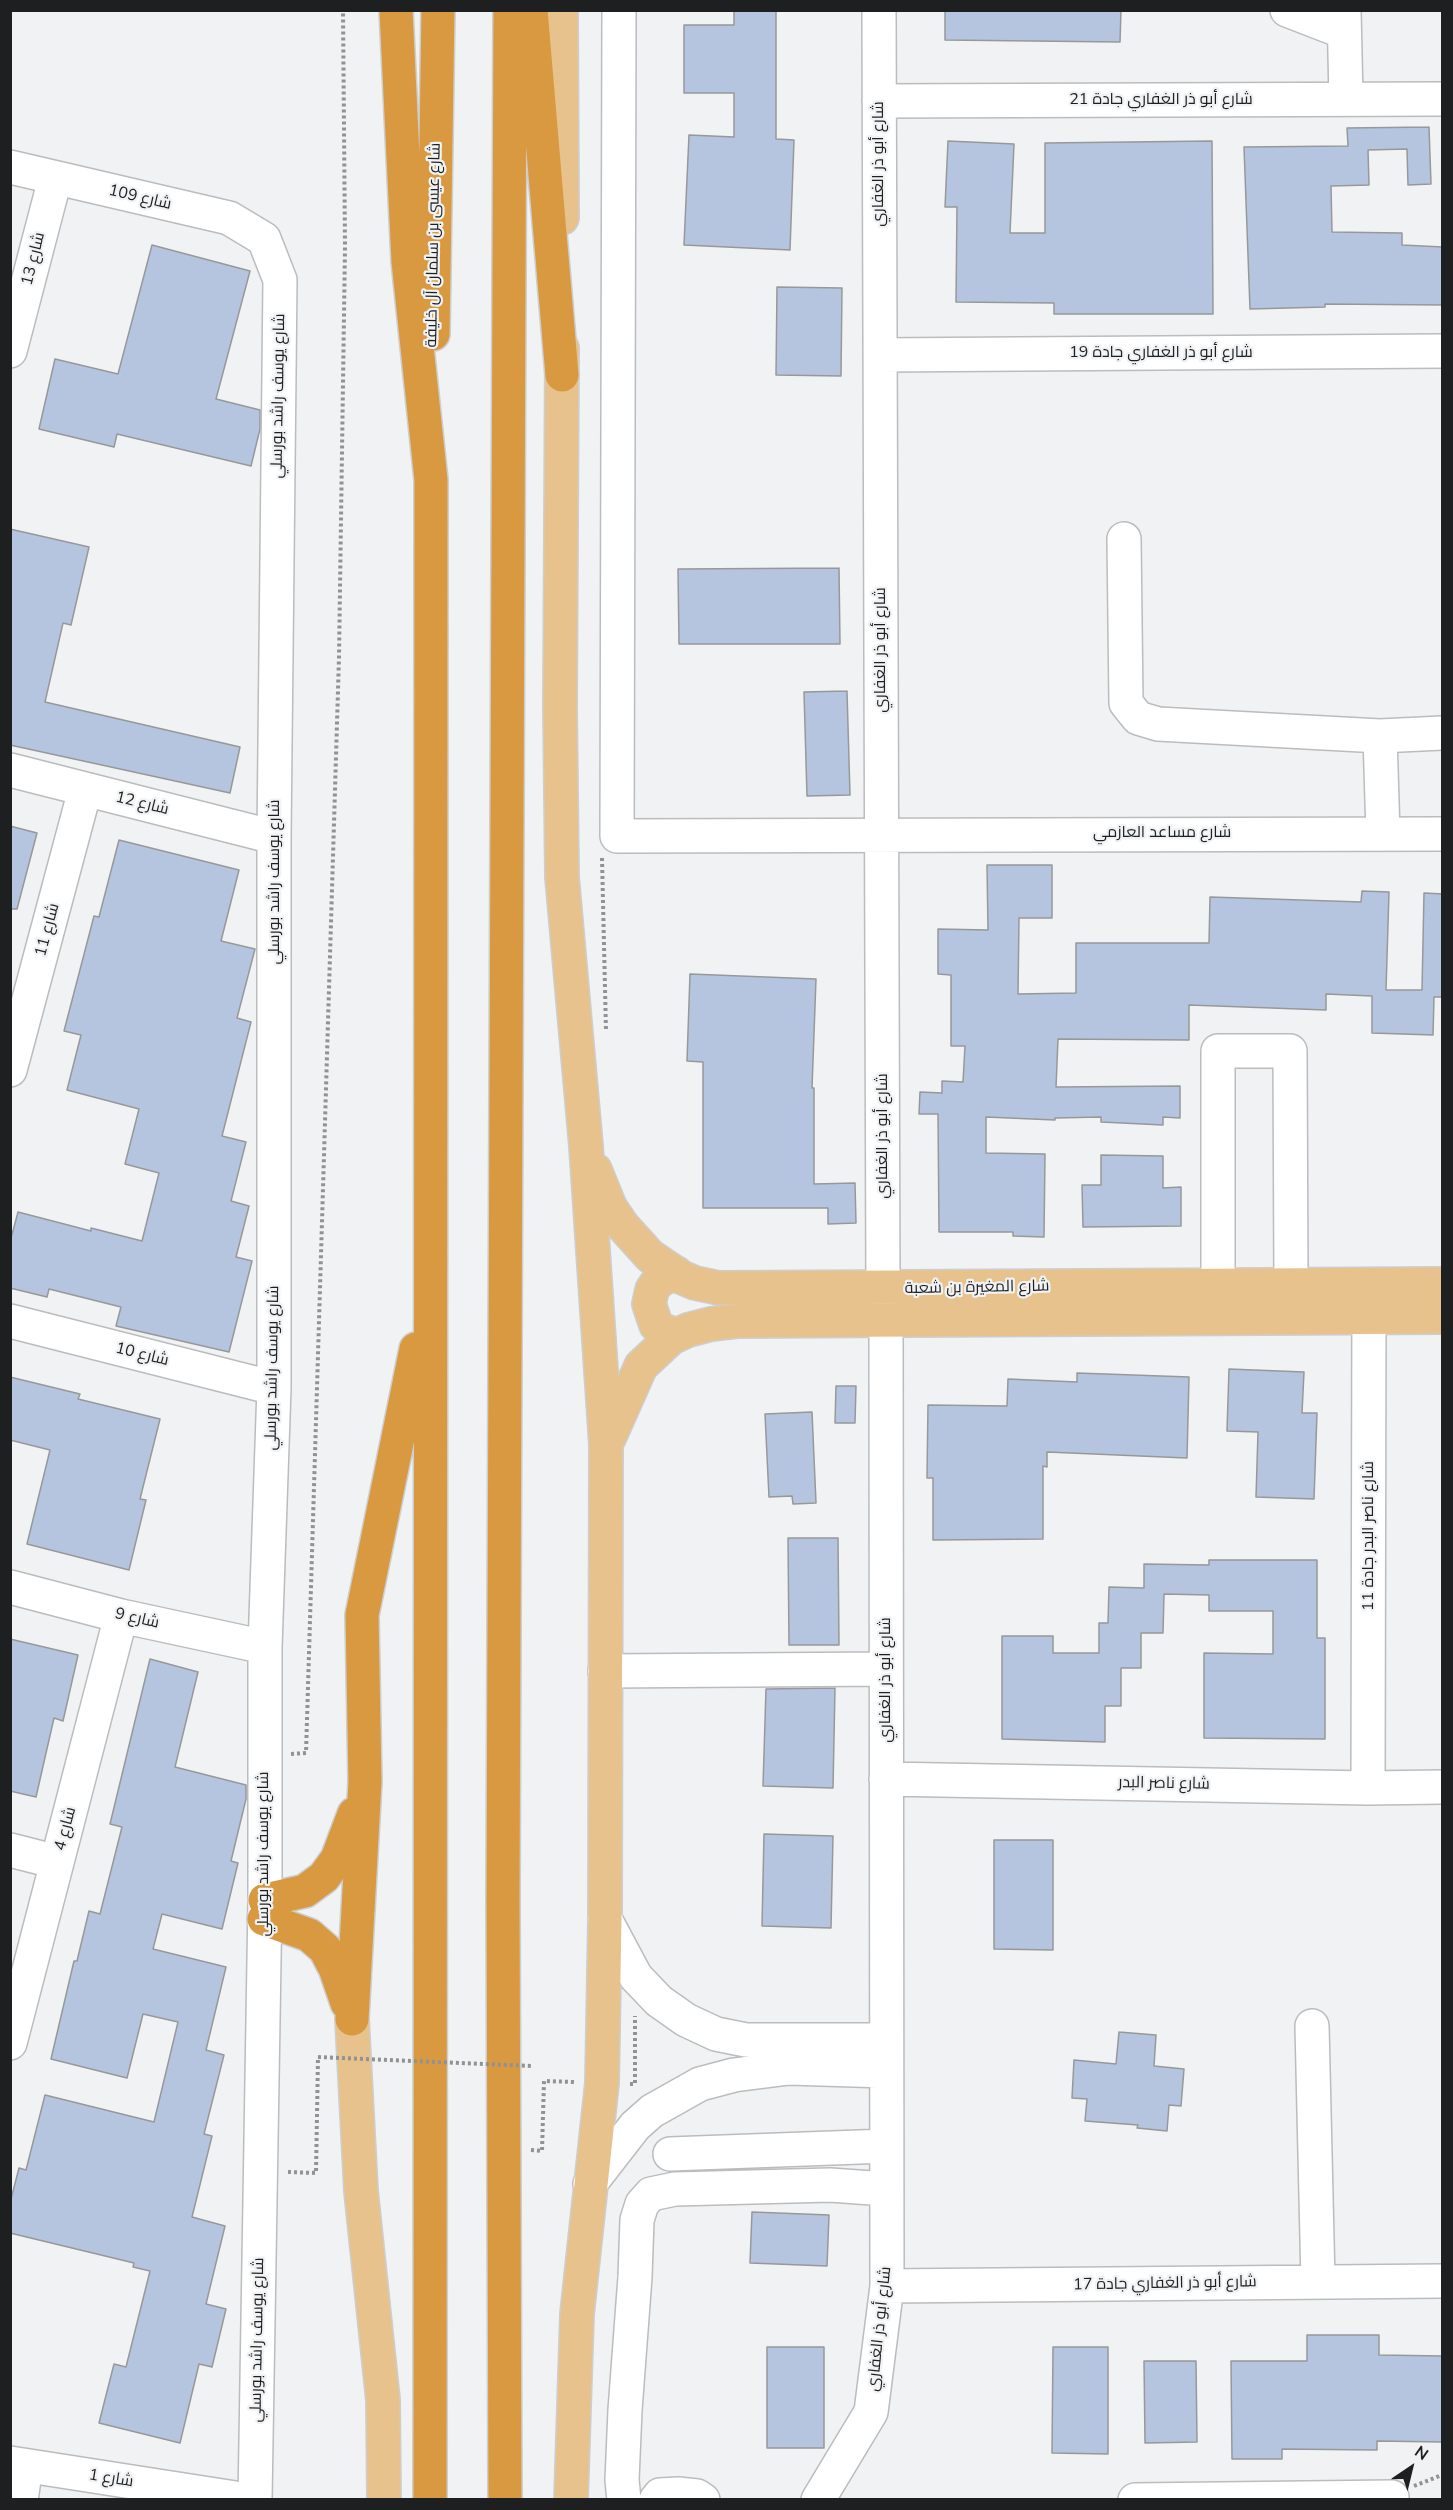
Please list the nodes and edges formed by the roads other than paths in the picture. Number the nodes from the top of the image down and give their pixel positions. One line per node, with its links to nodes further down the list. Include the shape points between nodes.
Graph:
1 (396, 10): 20 (highway, via 408,261)
2 (438, 10): 20 (highway, شارع عيسى بن سلمان آل خليفة)
3 (510, 10): 70 (highway, via 503,1926)
4 (531, 10): 19 (highway)
5 (561, 10): 19 (main road)
6 (619, 10): 26 (street, شارع مساعد العازمي, via 617,836)
7 (879, 10): 12 (street, شارع أبو ذر الغفاري)
8 (1287, 10): 9 (street)
9 (1344, 21): 10 (street)
10 (1346, 99): 11 (street, شارع أبو ذر الغفاري جادة 21); 12 (street, شارع أبو ذر الغفاري جادة 21)
11 (1443, 99)
12 (879, 100): 18 (street, شارع أبو ذر الغفاري)
13 (10, 167): 14 (street, شارع 109)
14 (55, 179): 15 (street, شارع 109, via 229,218); 16 (street, شارع 13)
15 (264, 239): 29 (street, شارع يوسف راشد بورسلي, via 280,280)
16 (12, 343)
17 (1443, 351): 18 (street, شارع أبو ذر الغفاري جادة 19)
18 (880, 355): 26 (street, شارع أبو ذر الغفاري)
19 (562, 375): 31 (main road, via 562,877)
20 (431, 480): 33 (highway)
21 (1124, 539): 23 (street, via 1125,703 1138,718 1158,724)
22 (1443, 732): 23 (street)
23 (1380, 736): 27 (street)
24 (10, 770): 25 (street, شارع 12)
25 (85, 790): 29 (street, شارع 12); 30 (street, شارع 11)
26 (882, 833): 27 (street, شارع مساعد العازمي); 38 (street, شارع أبو ذر الغفاري)
27 (1383, 834): 28 (street, شارع مساعد العازمي)
28 (1443, 834)
29 (274, 837): 43 (street, شارع يوسف راشد بورسلي)
30 (12, 1059)
31 (586, 1146): 32 (main road, شارع المغيرة بن شعبة, via 610,1207 622,1225 650,1256); 44 (main road)
32 (676, 1273): 38 (main road, شارع المغيرة بن شعبة, via 694,1283 719,1288); 42 (main road, via 656,1284 649,1304 656,1325)
33 (431, 1280): 51 (highway, via 362,1615); 75 (highway)
34 (1369, 1284): 35 (main road, شارع المغيرة بن شعبة); 37 (main road, شارع المغيرة بن شعبة); 39 (street, شارع ناصر البدر جادة 11)
35 (1443, 1284)
36 (1218, 1285): 37 (main road, شارع المغيرة بن شعبة); 37 (street, via 1218,1051 1290,1051); 38 (main road, شارع المغيرة بن شعبة)
37 (1291, 1285)
38 (885, 1304): 39 (main road, شارع المغيرة بن شعبة); 42 (main road, شارع المغيرة بن شعبة, via 711,1324); 48 (street, شارع أبو ذر الغفاري)
39 (1370, 1317): 40 (main road, شارع المغيرة بن شعبة); 53 (street, شارع ناصر البدر جادة 11)
40 (1443, 1317)
41 (10, 1321): 43 (street, شارع 10)
42 (676, 1335): 44 (main road, شارع المغيرة بن شعبة, via 641,1366)
43 (274, 1388): 47 (street, شارع يوسف راشد بورسلي)
44 (606, 1445): 49 (main road)
45 (10, 1587): 46 (street, شارع 9)
46 (121, 1616): 47 (street, شارع 9); 55 (street, شارع 4)
47 (265, 1647): 56 (street, شارع يوسف راشد بورسلي)
48 (886, 1669): 49 (street); 50 (street, شارع أبو ذر الغفاري)
49 (605, 1671): 57 (main road)
50 (886, 1779): 53 (street, شارع ناصر البدر); 61 (street, شارع أبو ذر الغفاري)
51 (365, 1782): 56 (highway, via 331,1869 315,1885); 58 (highway)
52 (1443, 1787): 53 (street, شارع ناصر البدر)
53 (1368, 1788)
54 (10, 1850): 55 (street)
55 (57, 1862): 60 (street, شارع 4)
56 (264, 1910): 58 (highway, via 309,1935 325,1949 336,1968); 73 (street, شارع يوسف راشد بورسلي)
57 (605, 1919): 61 (street, via 636,1977 659,2001 716,2034); 64 (main road, via 602,2083)
58 (352, 2019): 74 (main road, via 361,2191 383,2400)
59 (1312, 2026): 67 (street)
60 (10, 2043)
61 (886, 2056): 62 (street, شارع أبو ذر الغفاري); 64 (street, via 734,2075 700,2084 652,2111 635,2126)
62 (886, 2146): 63 (street); 65 (street, شارع أبو ذر الغفاري)
63 (670, 2154)
64 (590, 2184): 76 (main road, via 577,2314)
65 (886, 2188): 68 (street, شارع أبو ذر الغفاري); 77 (street, via 830,2185 675,2189 651,2194 642,2204 636,2220 624,2421)
66 (1443, 2281): 67 (street, شارع أبو ذر الغفاري جادة 17)
67 (1318, 2282): 68 (street, شارع أبو ذر الغفاري جادة 17)
68 (887, 2286): 80 (street, شارع أبو ذر الغفاري, via 871,2412)
69 (18, 2464): 71 (street); 72 (street, شارع 1)
70 (507, 2490)
71 (21, 2499)
72 (248, 2499)
73 (255, 2499)
74 (384, 2499)
75 (430, 2499)
76 (571, 2499)
77 (624, 2499)
78 (656, 2499): 79 (street, via 660,2495 678,2494)
79 (703, 2499)
80 (818, 2499)
81 (1135, 2499): 82 (street)
82 (1392, 2499)

